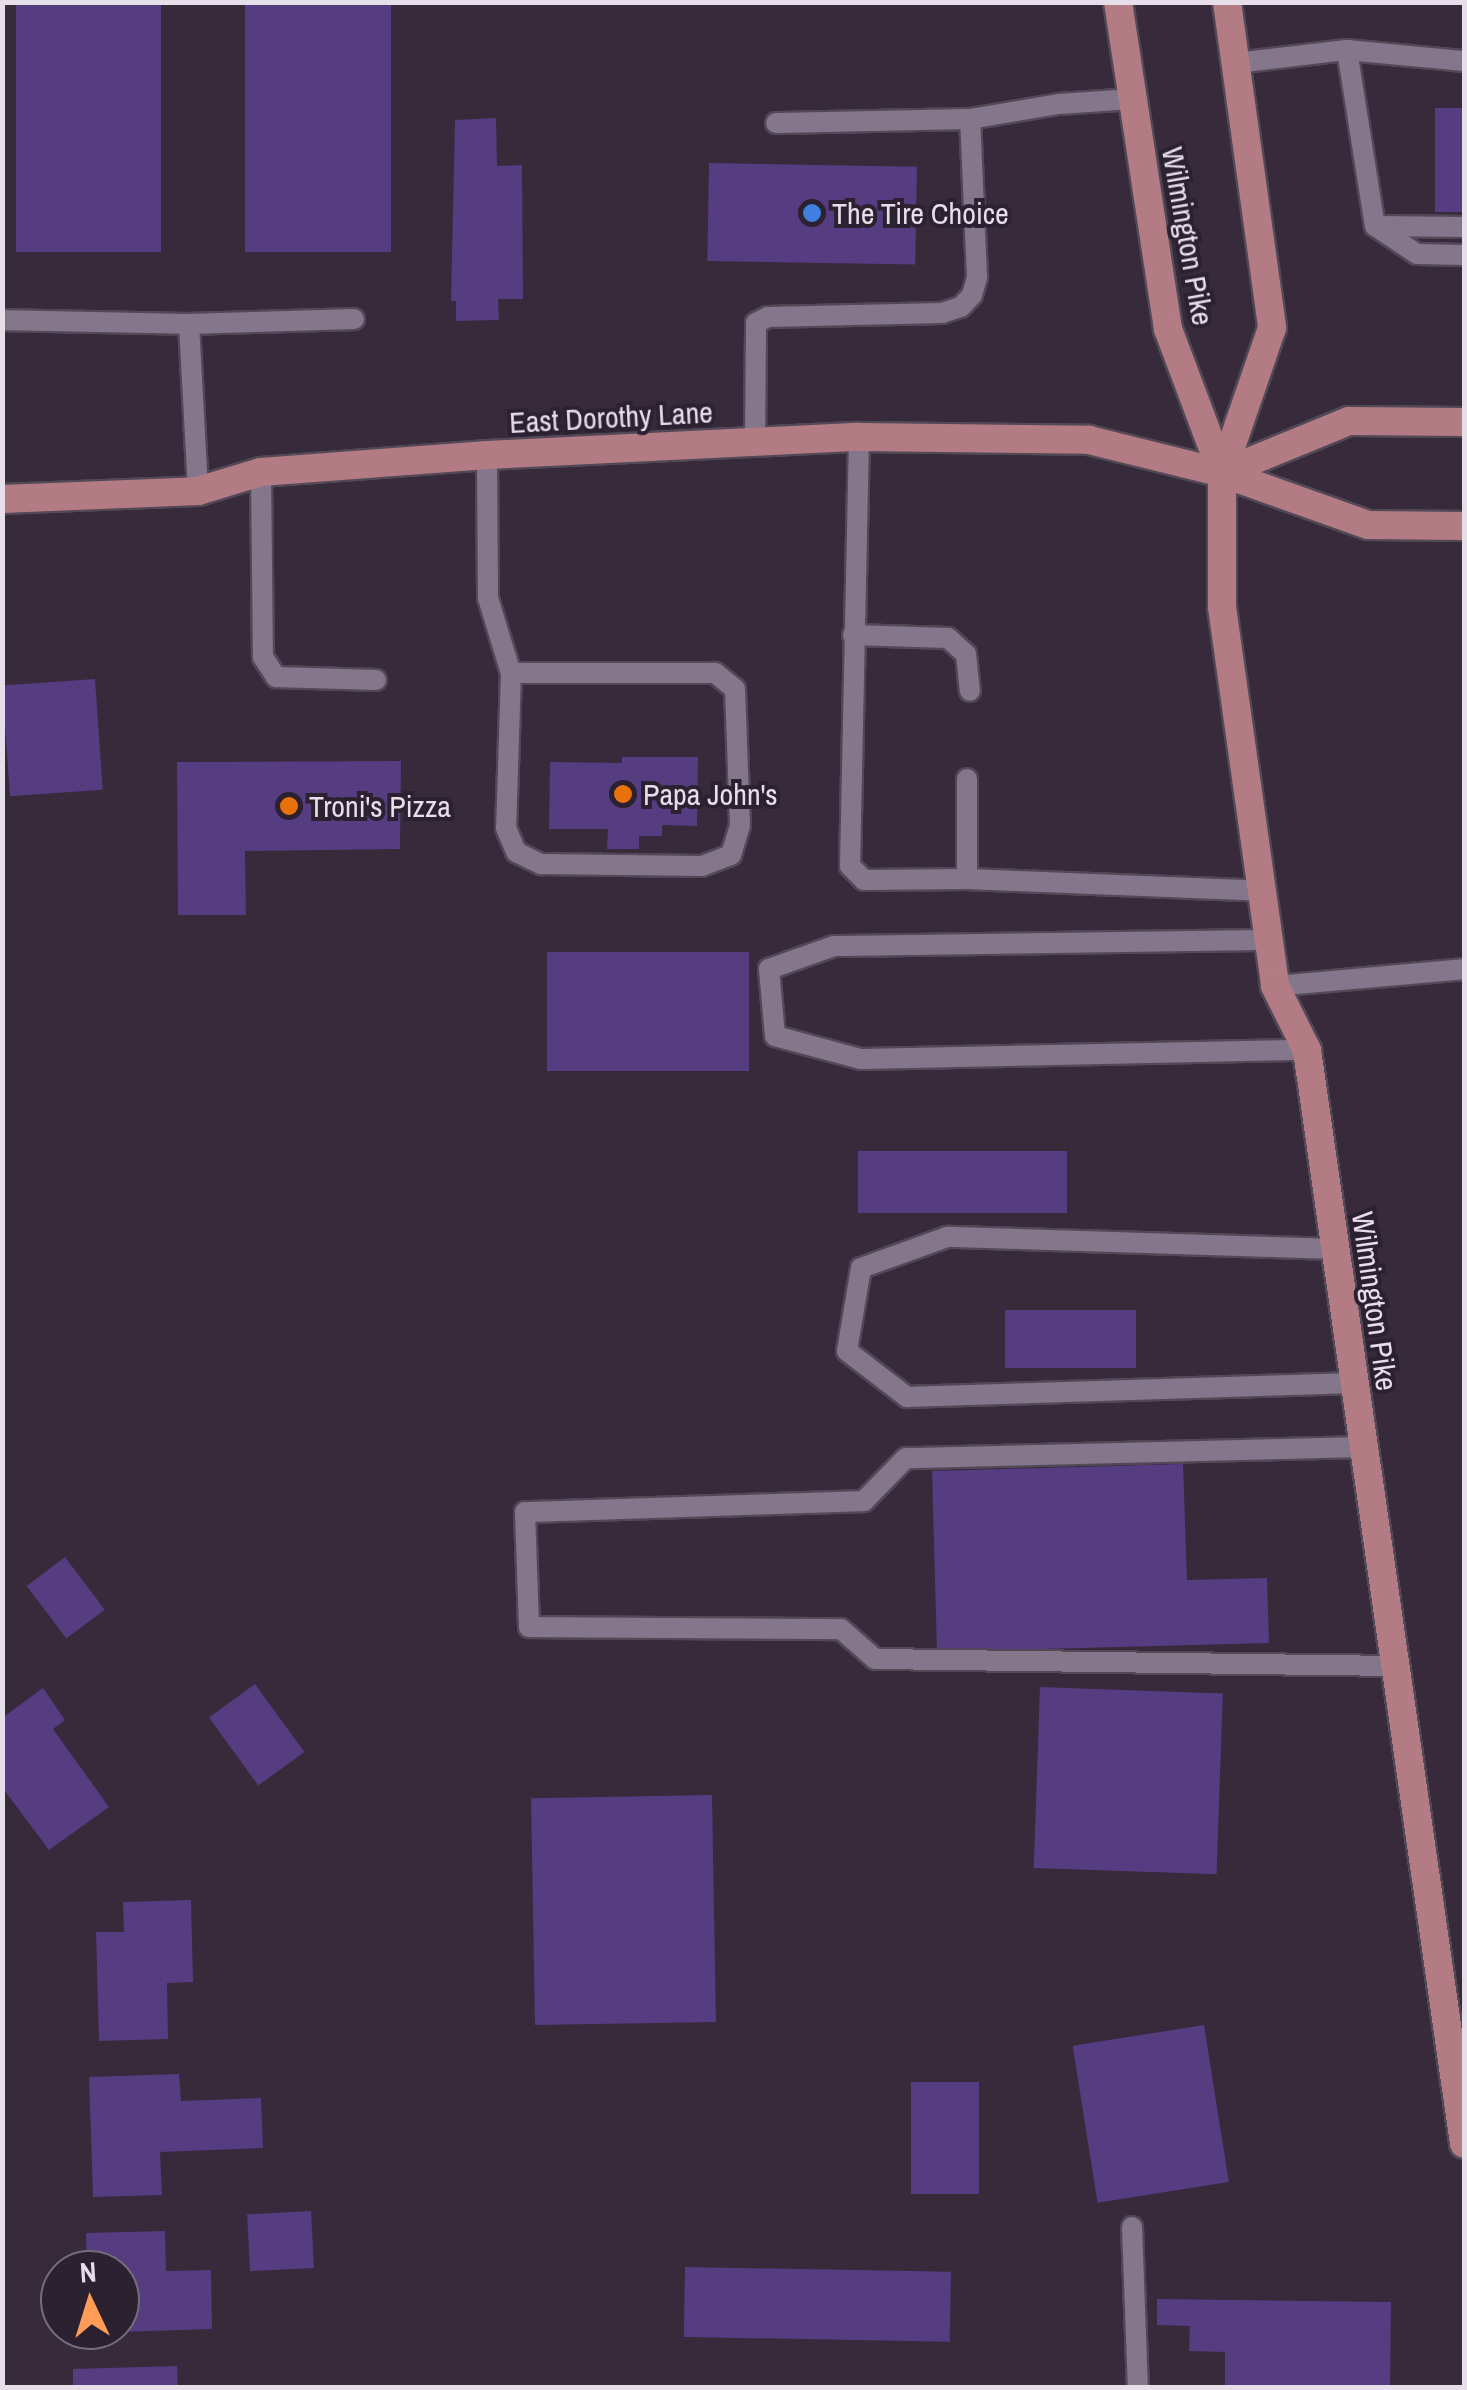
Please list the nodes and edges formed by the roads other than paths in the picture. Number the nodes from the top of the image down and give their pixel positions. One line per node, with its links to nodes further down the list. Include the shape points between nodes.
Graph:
1 (1118, 2): 6 (main road, Wilmington Pike)
2 (1227, 2): 5 (main road, Wilmington Pike)
3 (1347, 50): 4 (lane); 5 (lane); 9 (lane)
4 (1464, 60)
5 (1236, 64): 20 (main road, Wilmington Pike, via 1272,328)
6 (1133, 99): 7 (lane); 20 (main road, Wilmington Pike, via 1168,329)
7 (970, 120): 8 (lane); 17 (lane, via 977,277 972,295 942,313 768,317 756,324)
8 (776, 123)
9 (1375, 226): 10 (lane); 11 (lane, via 1417,254)
10 (1464, 227)
11 (1464, 255)
12 (354, 319): 14 (lane)
13 (2, 320): 14 (lane)
14 (188, 324): 21 (lane)
15 (1464, 422): 20 (main road, via 1349,420)
16 (858, 437): 17 (main road, East Dorothy Lane); 20 (main road, East Dorothy Lane, via 1089,440); 24 (lane)
17 (755, 442): 18 (main road, East Dorothy Lane)
18 (486, 455): 19 (main road, East Dorothy Lane); 25 (lane, via 488,598)
19 (261, 472): 21 (main road, East Dorothy Lane); 26 (lane, via 263,657 276,677)
20 (1222, 472): 23 (main road, East Dorothy Lane, via 1368,525); 30 (main road, Wilmington Pike, via 1222,607)
21 (198, 491): 22 (main road, East Dorothy Lane)
22 (2, 500)
23 (1464, 526)
24 (853, 635): 27 (lane, via 948,638 966,654); 29 (lane, via 850,866 864,880)
25 (511, 673): 25 (lane, via 506,828 516,852 541,864 612,865 702,866 731,855 740,825 735,689 715,674)
26 (376, 680)
27 (970, 692)
28 (968, 779): 29 (lane)
29 (967, 879): 30 (lane)
30 (1262, 891): 31 (main road, Wilmington Pike)
31 (1269, 940): 33 (main road, Wilmington Pike); 34 (lane, via 834,946 769,969 774,1036 861,1059)
32 (1464, 969): 33 (lane)
33 (1275, 986): 34 (main road, Wilmington Pike)
34 (1307, 1050): 35 (main road, Wilmington Pike)
35 (1334, 1250): 36 (main road, Wilmington Pike); 36 (lane, via 946,1236 861,1268 847,1351 907,1398)
36 (1354, 1383): 37 (main road, Wilmington Pike)
37 (1363, 1447): 38 (main road, Wilmington Pike); 38 (lane, via 906,1458 864,1502 525,1512 529,1627 841,1630 876,1659)
38 (1394, 1666): 39 (main road, Wilmington Pike)
39 (1464, 2144)
40 (1132, 2227): 41 (lane)
41 (1138, 2388)

